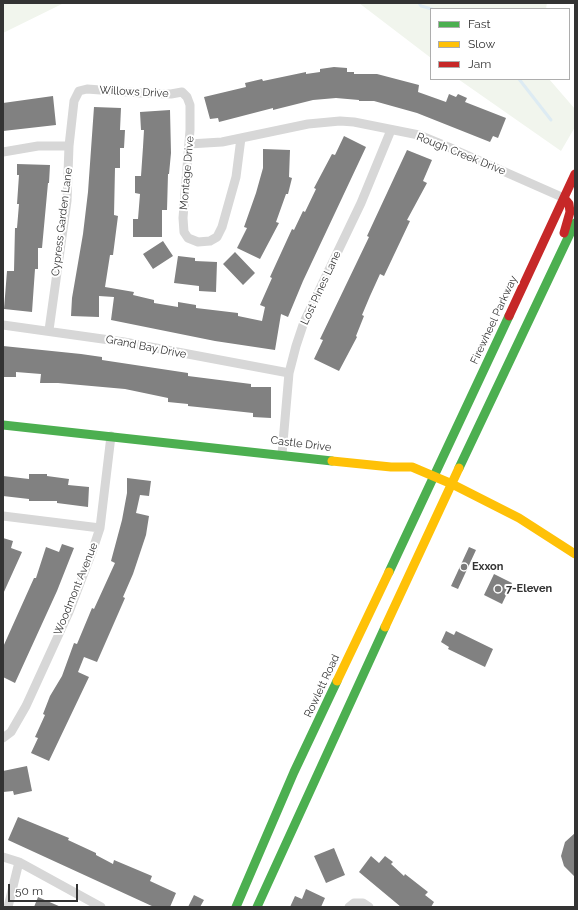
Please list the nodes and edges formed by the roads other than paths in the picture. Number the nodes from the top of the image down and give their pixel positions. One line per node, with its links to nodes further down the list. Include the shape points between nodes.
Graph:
1 (79, 91): 2 (street, Willows Drive, via 87,89 171,94 182,92); 6 (street, Cypress Garden Lane, via 74,101)
2 (187, 97): 5 (street, Montage Drive, via 190,105)
3 (391, 130): 4 (street, Rough Creek Drive, via 354,122 324,122); 9 (street, Rough Creek Drive, via 418,135); 14 (street, Lost Pines Lane, via 361,203 304,322)
4 (241, 138): 5 (street, Rough Creek Drive); 5 (street, Montage Drive, via 236,177 222,227 217,237 210,241 198,242 188,238 184,232)
5 (189, 144)
6 (69, 146): 7 (street, via 38,146); 13 (street, Cypress Garden Lane, via 67,201)
7 (3, 152)
8 (575, 174): 9 (main road, Firewheel Parkway)
9 (564, 198): 11 (main road, via 569,204 570,212); 18 (main road, Firewheel Parkway)
10 (575, 223): 11 (main road)
11 (548, 282): 19 (main road)
12 (3, 325): 13 (street, Grand Bay Drive)
13 (49, 330): 14 (street, Grand Bay Drive)
14 (289, 373): 17 (street, Lost Pines Lane)
15 (3, 425): 16 (main road, Castle Drive)
16 (111, 436): 17 (main road, Castle Drive); 21 (street, Woodmont Avenue)
17 (282, 454): 18 (main road, Castle Drive, via 391,468 412,467)
18 (435, 477): 19 (main road, Castle Drive); 24 (main road, Rowlett Road, via 420,506)
19 (452, 484): 22 (main road, Castle Drive, via 519,518); 24 (main road, Rowlett Road)
20 (3, 516): 21 (street)
21 (100, 528): 23 (street, Woodmont Avenue, via 68,612 26,706 11,732)
22 (575, 554)
23 (3, 738)
24 (304, 778): 30 (main road, Rowlett Road); 31 (main road, Rowlett Road)
25 (3, 856): 26 (street)
26 (19, 862): 28 (street); 29 (street)
27 (351, 905): 32 (street, via 363,903)
28 (8, 907)
29 (102, 907)
30 (236, 907)
31 (257, 907)
32 (369, 907)

